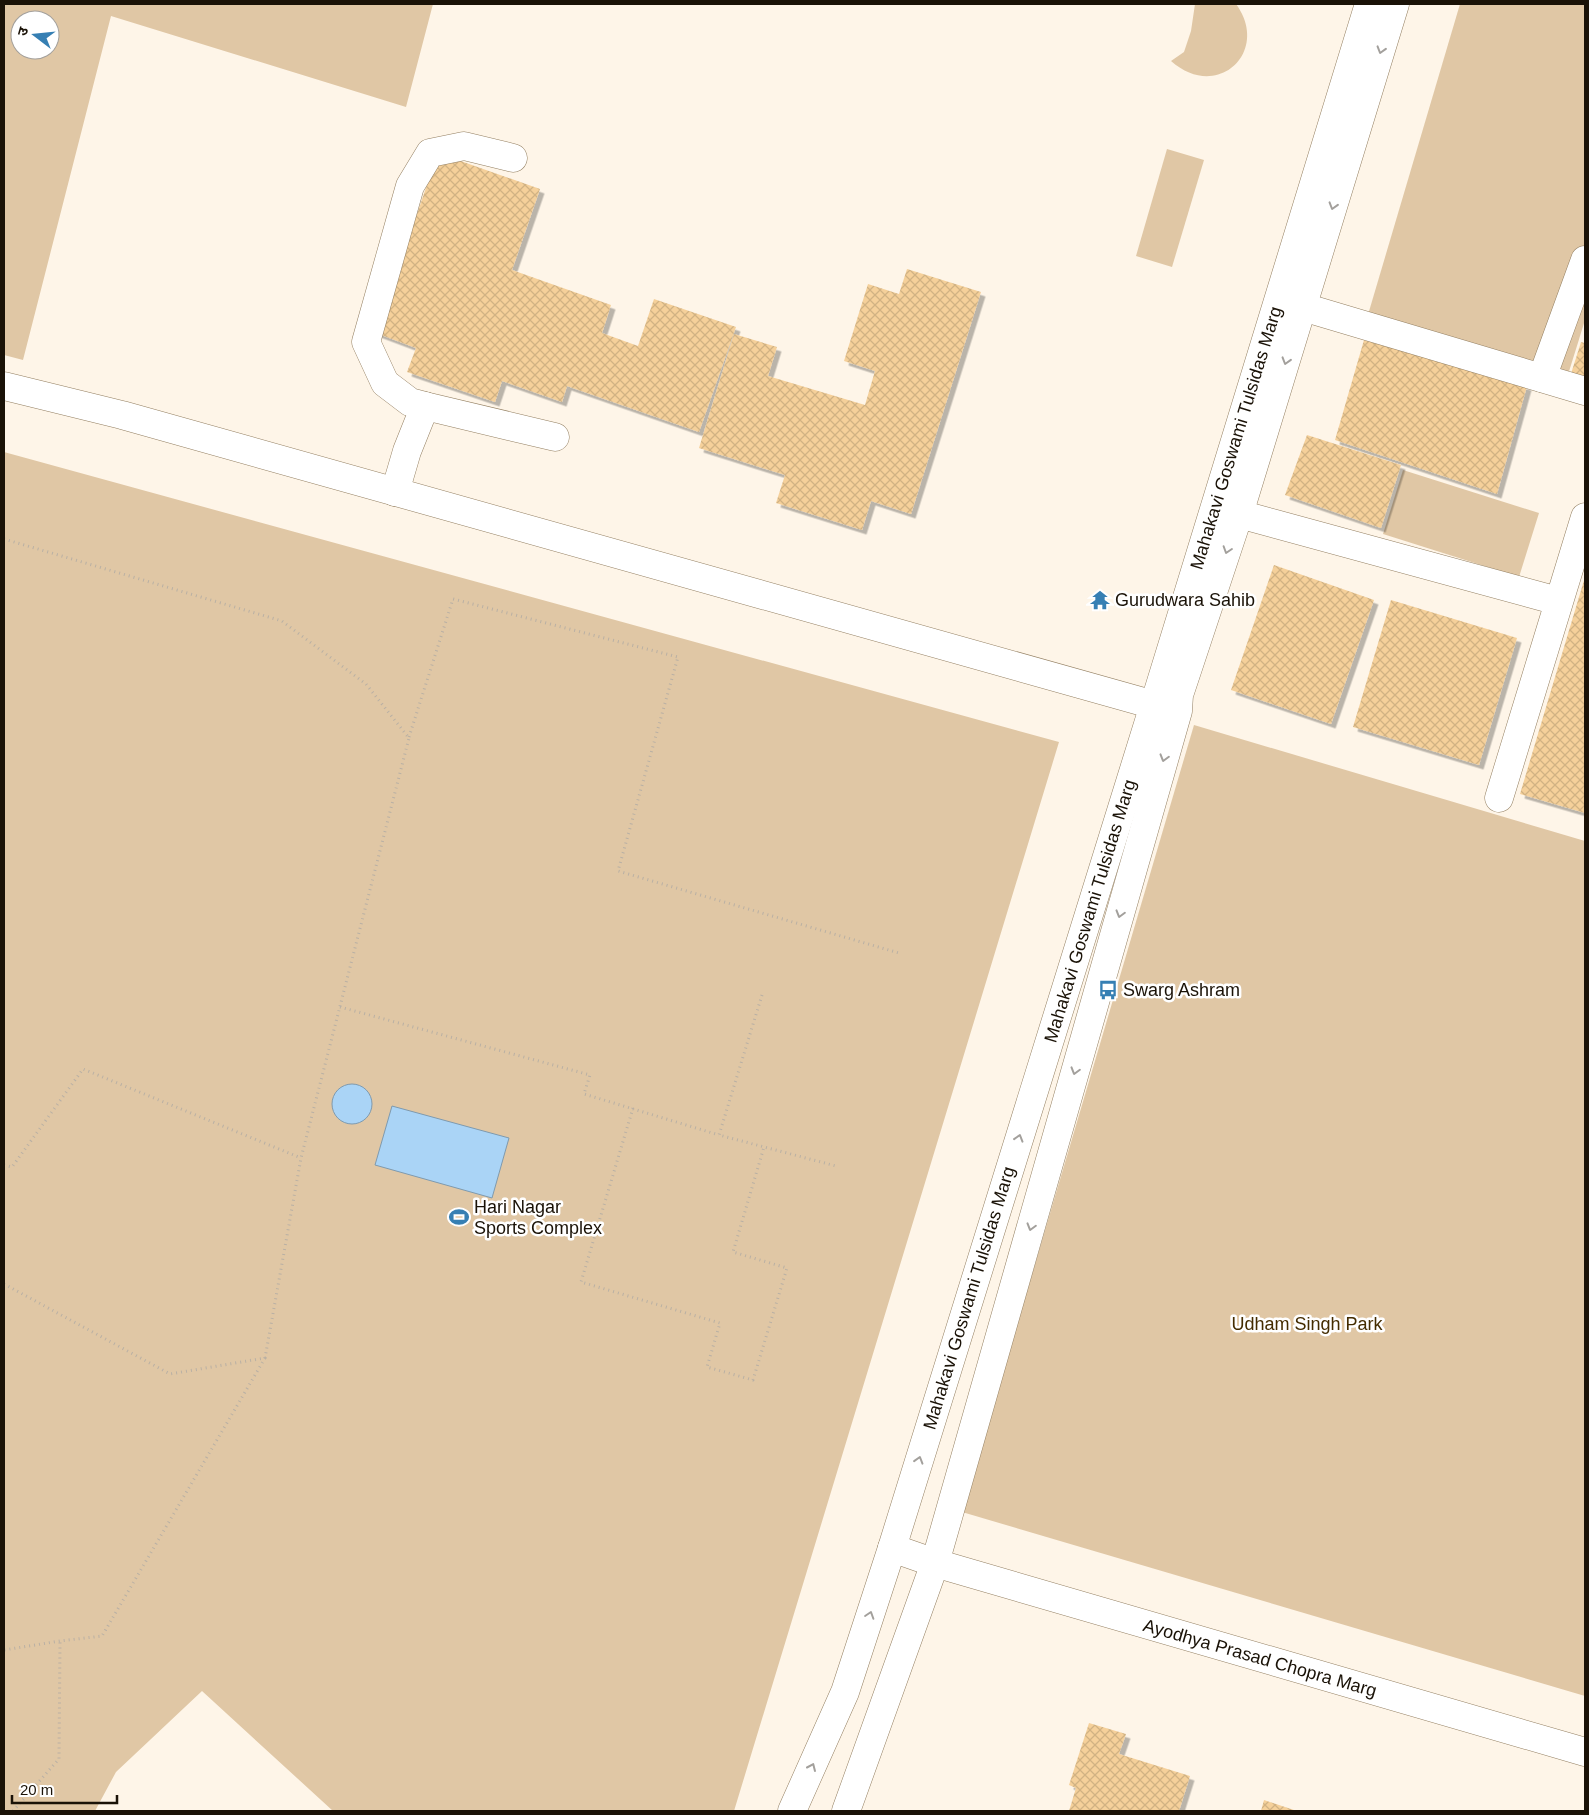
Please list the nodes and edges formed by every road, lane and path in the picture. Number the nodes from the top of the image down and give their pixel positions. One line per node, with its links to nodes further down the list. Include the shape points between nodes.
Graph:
1 (1369, 4): 16 (street, Mahakavi Goswami Tulsidas Marg)
2 (1395, 4): 5 (street, Mahakavi Goswami Tulsidas Marg, one-way to 5)
3 (513, 158): 9 (street, via 464,146 430,153 410,186 366,342 385,383 410,402)
4 (1585, 260): 6 (street)
5 (1302, 307): 6 (street); 12 (street, Mahakavi Goswami Tulsidas Marg, one-way to 12)
6 (1542, 378): 8 (street)
7 (4, 386): 11 (street, via 122,415)
8 (1585, 391)
9 (425, 406): 10 (street); 11 (street, via 407,451)
10 (555, 437)
11 (396, 492): 16 (street)
12 (1239, 514): 15 (street); 16 (street, Mahakavi Goswami Tulsidas Marg, one-way to 16, via 1179,695)
13 (1585, 517): 15 (street)
14 (4, 539): 17 (path, via 282,621 366,684)
15 (1558, 602): 18 (street)
16 (1166, 708): 30 (street, Mahakavi Goswami Tulsidas Marg, one-way to 16); 31 (street, Mahakavi Goswami Tulsidas Marg, one-way to 31)
17 (409, 738): 19 (path, via 453,599 678,657 618,871); 21 (path)
18 (1499, 798)
19 (899, 953)
20 (762, 995): 23 (path)
21 (340, 1007): 22 (path, via 590,1075 584,1094); 25 (path)
22 (633, 1108): 23 (path); 24 (path, via 581,1282 720,1323 707,1367 753,1380 786,1268 733,1252)
23 (720, 1135): 24 (path)
24 (764, 1147): 27 (path)
25 (301, 1158): 26 (path, via 83,1069 12,1167); 29 (path)
26 (4, 1165)
27 (836, 1166)
28 (4, 1284): 29 (path, via 170,1374)
29 (264, 1358): 32 (path, via 102,1636)
30 (892, 1548): 31 (street, Ayodhya Prasad Chopra Marg); 36 (street, Mahakavi Goswami Tulsidas Marg, one-way to 30, via 845,1692)
31 (935, 1563): 34 (street, Ayodhya Prasad Chopra Marg); 37 (street, Mahakavi Goswami Tulsidas Marg)
32 (60, 1641): 33 (path); 35 (path, via 59,1759)
33 (4, 1650)
34 (1585, 1752)
35 (13, 1811)
36 (792, 1811)
37 (846, 1811)

